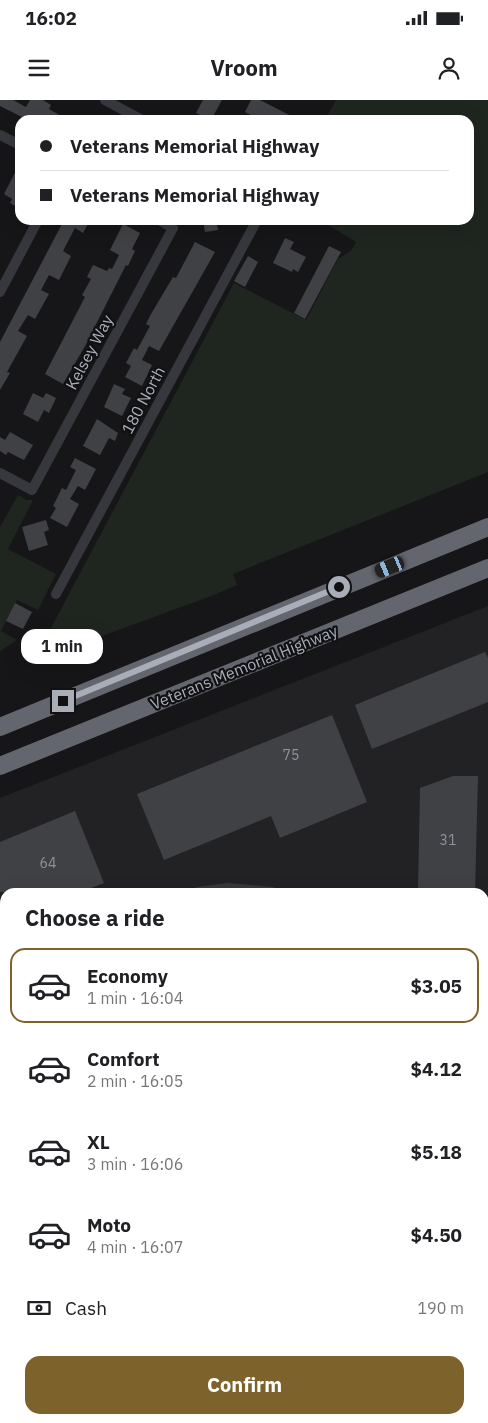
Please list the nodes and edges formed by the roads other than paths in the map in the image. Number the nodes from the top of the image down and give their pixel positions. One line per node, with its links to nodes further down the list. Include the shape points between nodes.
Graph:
1 (106, 100): 2 (street)
2 (133, 115)
3 (0, 135): 4 (street)
4 (15, 143)
5 (35, 225): 8 (street)
6 (168, 225): 9 (street, Kelsey Way, via 173,228 32,490)
7 (254, 225): 12 (street, 180 North)
8 (0, 292)
9 (0, 473)
10 (488, 527): 13 (highway)
11 (488, 568): 14 (highway, Veterans Memorial Highway)
12 (56, 594)
13 (0, 727)
14 (0, 766)

